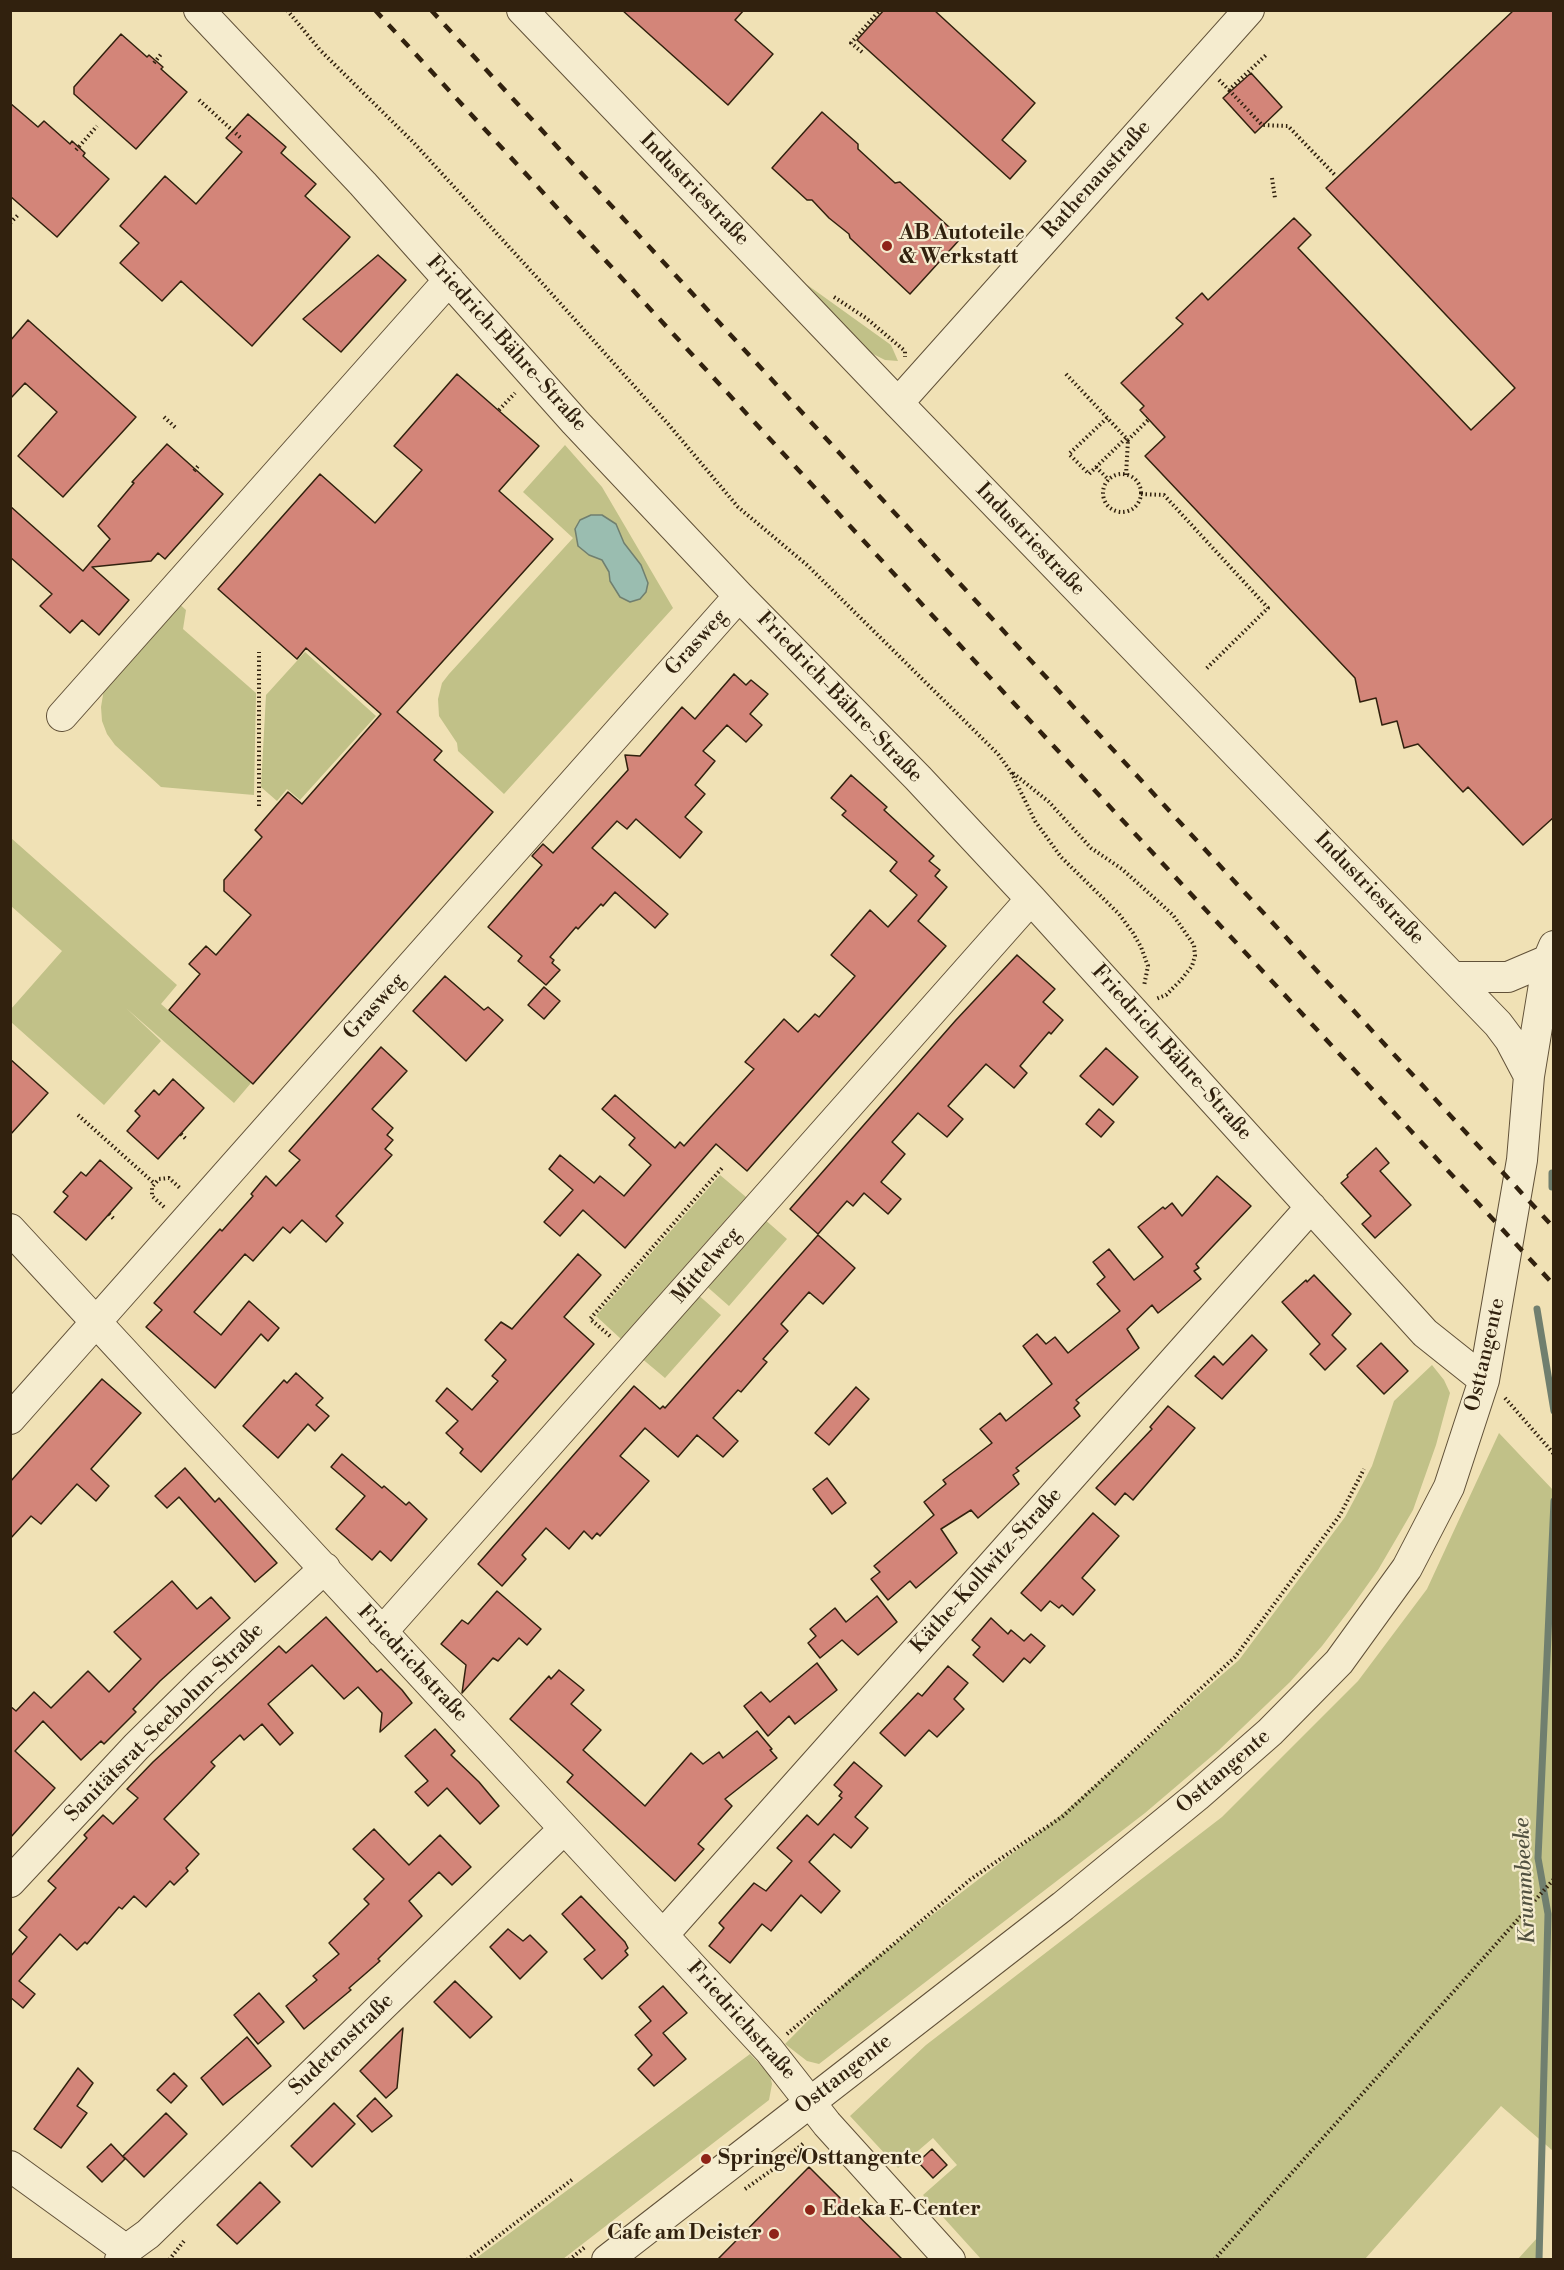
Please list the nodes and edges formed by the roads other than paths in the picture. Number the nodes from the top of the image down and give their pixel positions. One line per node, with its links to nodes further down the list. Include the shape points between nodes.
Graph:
1 (199, 10): 4 (street, Friedrich-Bähre-Straße)
2 (522, 10): 5 (street, Industriestraße)
3 (1249, 10): 5 (street, Rathenaustraße)
4 (449, 280): 6 (street, Friedrich-Bähre-Straße, via 575,422); 7 (street)
5 (898, 403): 10 (street, Industriestraße)
6 (739, 596): 8 (street, Friedrich-Bähre-Straße); 14 (street, Grasweg)
7 (62, 716)
8 (1031, 899): 12 (street, Friedrich-Bähre-Straße, via 1136,1007); 18 (street, Mittelweg)
9 (1551, 953): 10 (street, via 1508,976); 11 (street, Osttangente)
10 (1453, 977): 11 (street, Industriestraße, via 1498,1024)
11 (1529, 1076): 15 (street, Osttangente)
12 (1311, 1207): 15 (street, Friedrich-Bähre-Straße, via 1425,1333); 21 (street, Käthe-Kollwitz-Straße)
13 (10, 1229): 14 (street, Friedrichstraße)
14 (98, 1321): 16 (street, Grasweg); 17 (street, Friedrichstraße)
15 (1492, 1387): 22 (street, Osttangente, via 1449,1487 1407,1568 1339,1662 1269,1732 1188,1803 1063,1906)
16 (10, 1419)
17 (325, 1568): 18 (street, Friedrichstraße); 20 (street, Sanitätsrat-Seebohm-Straße, via 204,1680)
18 (382, 1632): 19 (street, Friedrichstraße)
19 (564, 1829): 21 (street, Friedrichstraße); 25 (street, Sudetenstraße)
20 (10, 1882)
21 (663, 1935): 22 (street, Friedrichstraße, via 769,2050)
22 (810, 2102): 24 (street, Osttangente); 26 (street, Friedrichstraße)
23 (10, 2166): 25 (street)
24 (598, 2252)
25 (123, 2255)
26 (950, 2259)

